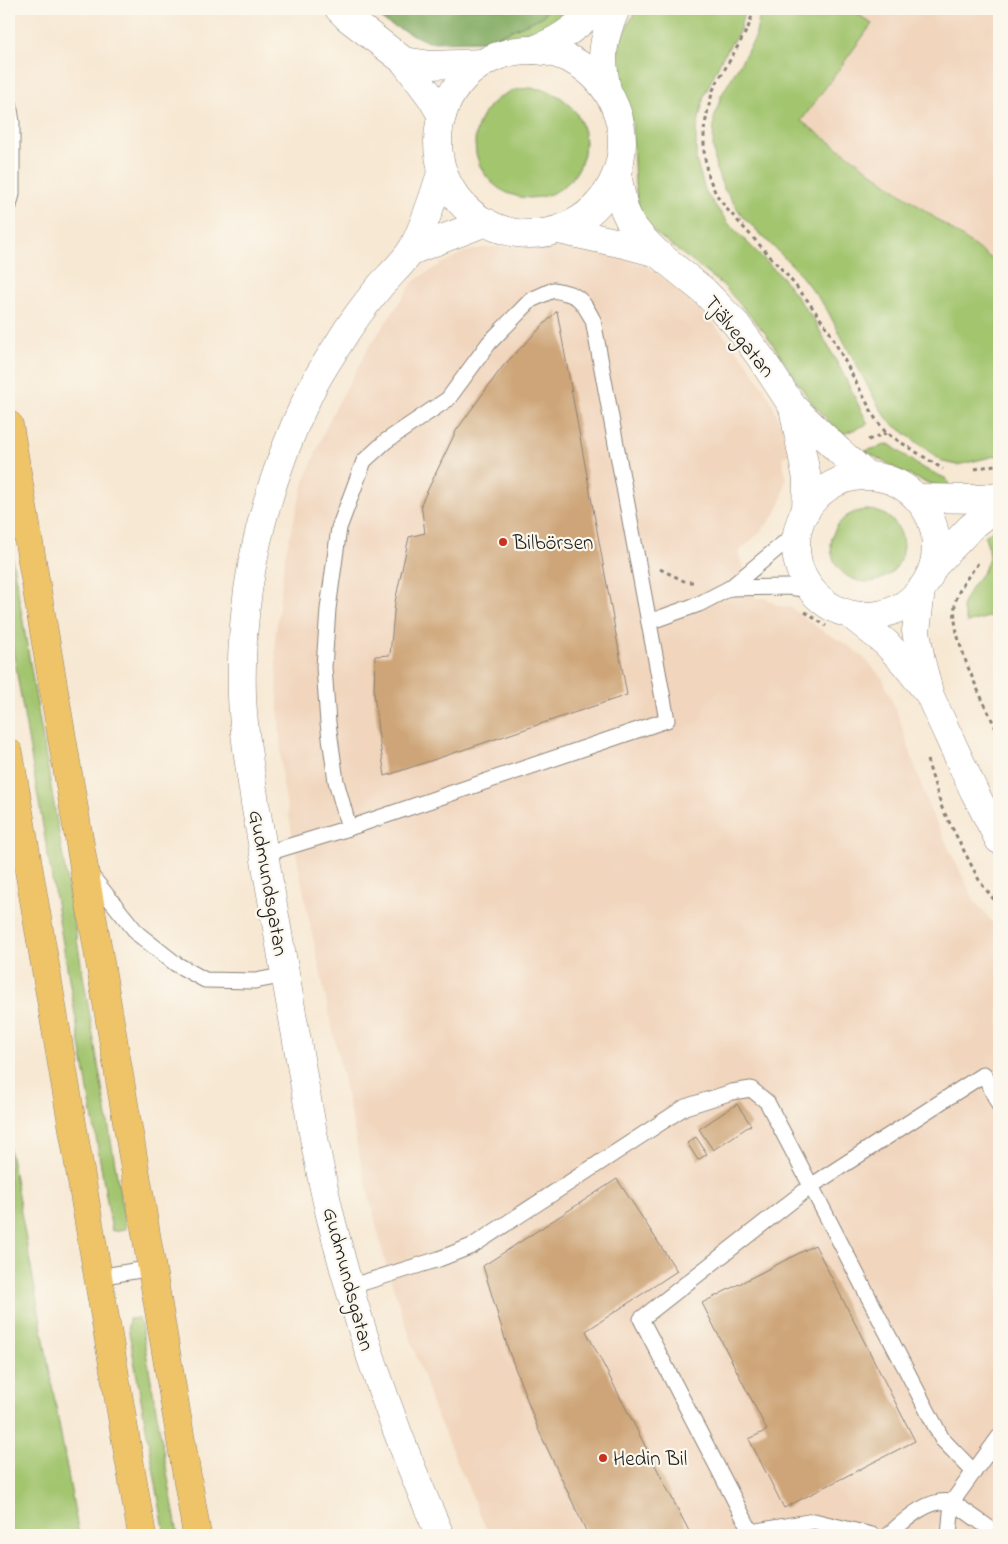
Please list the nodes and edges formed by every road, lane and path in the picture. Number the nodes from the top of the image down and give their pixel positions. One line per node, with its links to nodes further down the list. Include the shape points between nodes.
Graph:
1 (339, 9): 6 (street)
2 (597, 9): 5 (street, via 568,34)
3 (616, 9): 8 (street, via 607,29 602,53)
4 (754, 9): 25 (path, via 748,28 713,90 704,130 707,173 726,208 808,301 886,433 954,474)
5 (533, 50): 7 (street, via 516,51); 8 (street, via 575,61)
6 (404, 61): 7 (street, via 431,65); 10 (street)
7 (483, 63): 10 (street, via 465,77 451,95)
8 (607, 90): 12 (street, via 619,117 622,136)
9 (9, 103): 13 (lane, via 12,194)
10 (442, 116): 11 (street, via 438,143)
11 (442, 170): 14 (street, via 450,189 463,206); 16 (street, Gudmundsgatan)
12 (617, 174): 15 (street, via 595,209); 17 (street, Tjälvegatan, via 624,209 631,224)
13 (9, 206)
14 (486, 222): 15 (street, via 518,234); 16 (street, Gudmundsgatan)
15 (559, 230): 17 (street, Tjälvegatan)
16 (411, 251): 43 (street, Gudmundsgatan, via 346,331 310,390 268,497 254,550 245,603 242,696)
17 (658, 253): 18 (street, Tjälvegatan, via 704,290 736,324)
18 (792, 407): 22 (street, Tjälvegatan); 27 (street, Tjälvegatan, via 807,479)
19 (9, 425): 44 (highway)
20 (999, 464): 21 (path)
21 (972, 470)
22 (866, 475): 24 (street, via 885,478); 27 (street, via 842,480 821,492)
23 (999, 497): 25 (street)
24 (918, 498): 25 (street); 30 (street, via 931,518 937,542)
25 (962, 499)
26 (999, 505): 28 (street)
27 (801, 521): 32 (lane); 34 (street, via 796,552)
28 (971, 527): 30 (street); 38 (path, via 979,550 978,563 960,588 954,618 964,657)
29 (637, 560): 31 (path, via 686,582); 36 (lane); 41 (lane, via 593,320 583,303 571,293 553,290 531,300 489,343 448,399 386,441 364,461 339,528 324,667 336,781)
30 (934, 566): 33 (street)
31 (700, 582)
32 (730, 588): 34 (lane, via 777,586); 36 (lane, via 699,604)
33 (921, 590): 35 (street, via 902,608 877,616); 37 (street, via 916,631)
34 (806, 600): 35 (path); 35 (street, via 829,606)
35 (840, 621): 37 (street, via 886,643)
36 (649, 622): 41 (lane, via 667,720)
37 (930, 696): 42 (street)
38 (999, 735)
39 (9, 753): 50 (highway)
40 (925, 756): 45 (path, via 942,808 980,882)
41 (349, 828): 43 (lane)
42 (999, 840)
43 (264, 854): 46 (street, Gudmundsgatan)
44 (83, 867): 46 (lane, via 138,934 176,964 205,980 255,981); 49 (highway)
45 (999, 906)
46 (286, 975): 51 (street, Gudmundsgatan, via 330,1218)
47 (999, 1105): 48 (lane, via 984,1074)
48 (811, 1186): 51 (lane, via 767,1102 751,1089 732,1092 685,1107 472,1246); 53 (lane, via 942,1439); 60 (lane, via 641,1318 751,1532 814,1521)
49 (152, 1268): 50 (lane); 54 (highway)
50 (98, 1277): 56 (highway)
51 (349, 1288): 59 (street, Gudmundsgatan, via 390,1416)
52 (999, 1437): 53 (lane)
53 (974, 1472): 55 (lane)
54 (189, 1493): 57 (highway); 58 (highway)
55 (952, 1502): 61 (lane, via 934,1502 906,1518); 62 (lane); 63 (lane)
56 (142, 1535)
57 (196, 1535)
58 (206, 1535)
59 (440, 1535)
60 (872, 1535)
61 (888, 1535)
62 (949, 1535)
63 (999, 1535)

